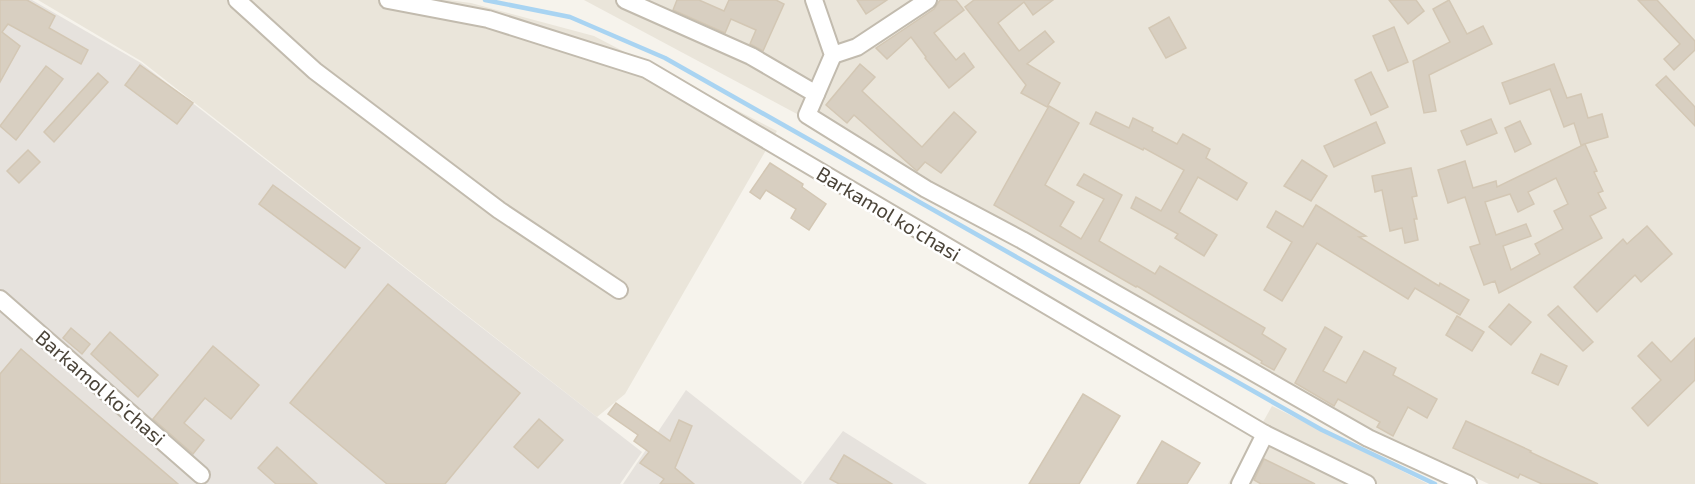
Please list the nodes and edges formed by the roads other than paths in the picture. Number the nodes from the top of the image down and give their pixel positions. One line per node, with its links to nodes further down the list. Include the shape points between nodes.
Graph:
1 (237, 0): 8 (street, via 324,78 499,210)
2 (388, 0): 10 (street, Barkamol ko'chasi, via 488,19 646,69)
3 (625, 0): 7 (street, via 751,56)
4 (814, 0): 6 (street)
5 (928, 0): 6 (street, via 857,47)
6 (833, 55): 7 (street)
7 (816, 94): 14 (street, via 807,116 926,189 1368,438)
8 (619, 290)
9 (0, 299): 11 (street, Barkamol ko'chasi)
10 (1265, 434): 12 (street); 13 (street, Barkamol ko'chasi)
11 (201, 475)
12 (1240, 484)
13 (1367, 484)
14 (1468, 484)

